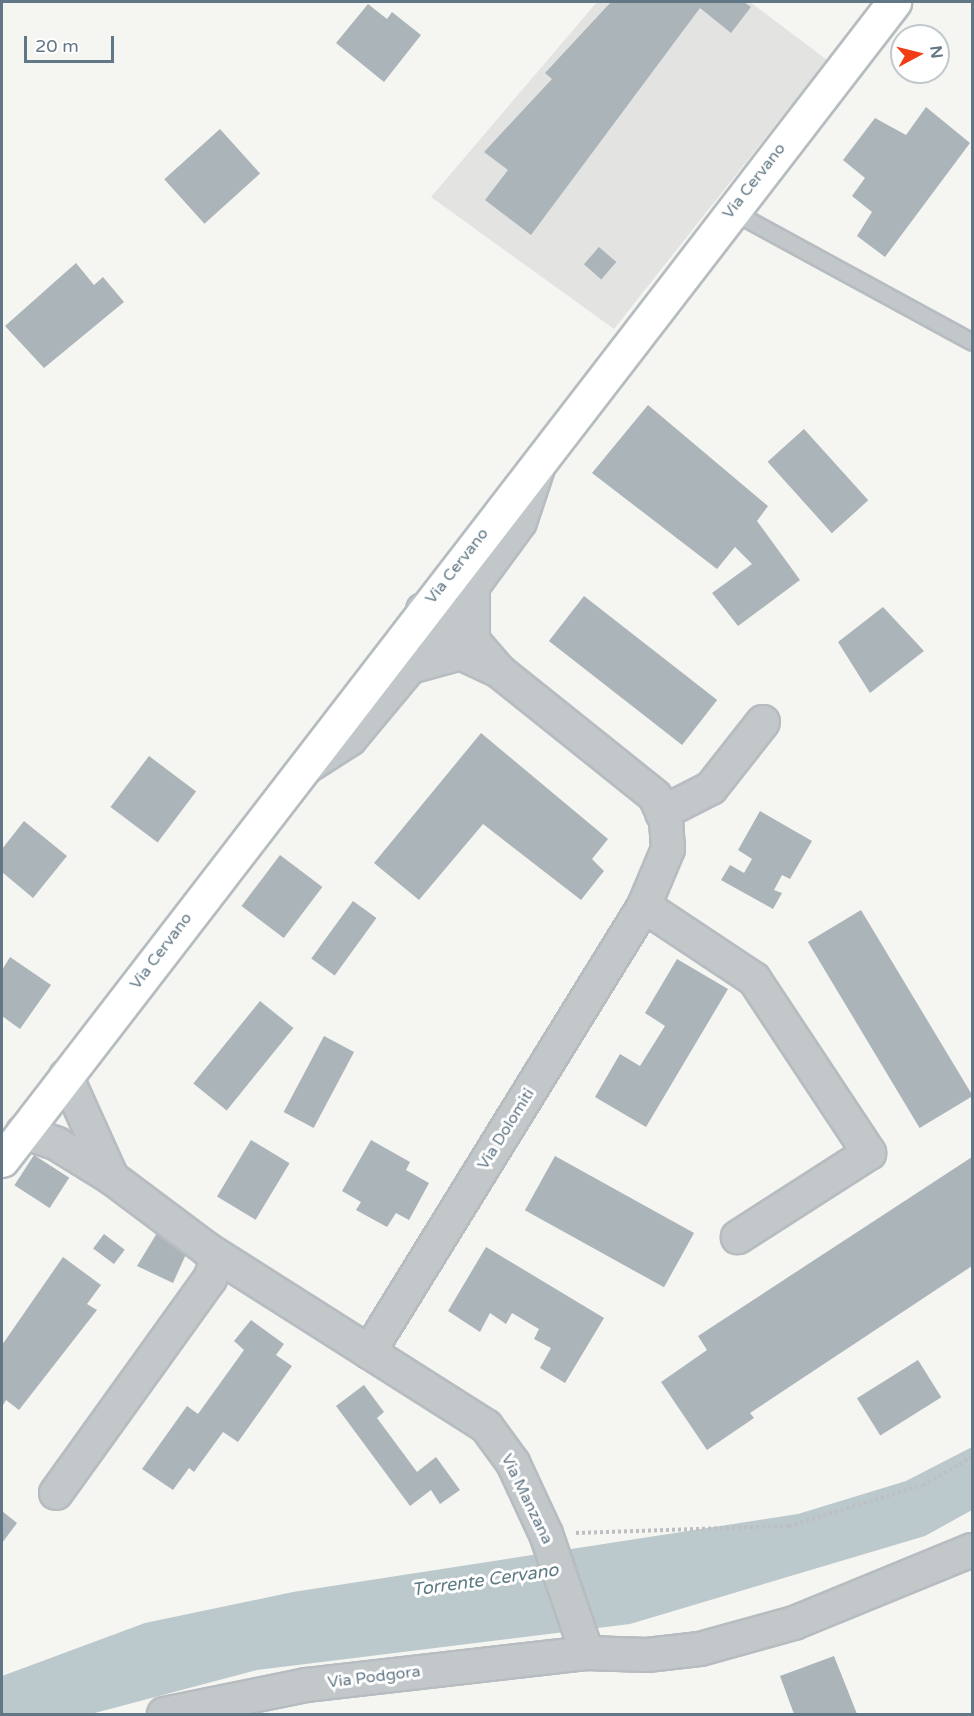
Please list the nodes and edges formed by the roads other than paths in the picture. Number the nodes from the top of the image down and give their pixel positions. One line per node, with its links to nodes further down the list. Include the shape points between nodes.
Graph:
1 (894, 2): 2 (main road, Via Cervano)
2 (732, 211): 3 (lane); 4 (main road, Via Cervano)
3 (972, 342)
4 (542, 455): 5 (main road, Via Cervano); 6 (street, via 520,522 473,586)
5 (423, 610): 6 (street, Via Dolomiti, via 435,641); 8 (main road, Via Cervano)
6 (465, 645): 8 (street, via 410,667 350,739); 9 (street, Via Dolomiti, via 655,796)
7 (763, 722): 9 (street, via 711,788)
8 (294, 775): 11 (main road, Via Cervano)
9 (662, 813): 10 (street, Via Dolomiti, via 668,849)
10 (644, 906): 15 (street, via 754,979 869,1153); 17 (street, Via Dolomiti)
11 (66, 1076): 12 (main road, Via Cervano); 14 (street, Via Manzana)
12 (23, 1132): 13 (main road, Via Cervano); 14 (street, Via Manzana, via 57,1144)
13 (2, 1160)
14 (112, 1178): 16 (street, Via Manzana)
15 (738, 1237)
16 (218, 1257): 17 (street, Via Manzana); 18 (street, via 210,1279)
17 (369, 1352): 20 (street, Via Manzana, via 486,1426 513,1463 546,1534)
18 (56, 1493)
19 (972, 1550): 20 (street, via 805,1618 700,1649 647,1655)
20 (582, 1640): 21 (street, Via Podgora, via 306,1685)
21 (164, 1714)

